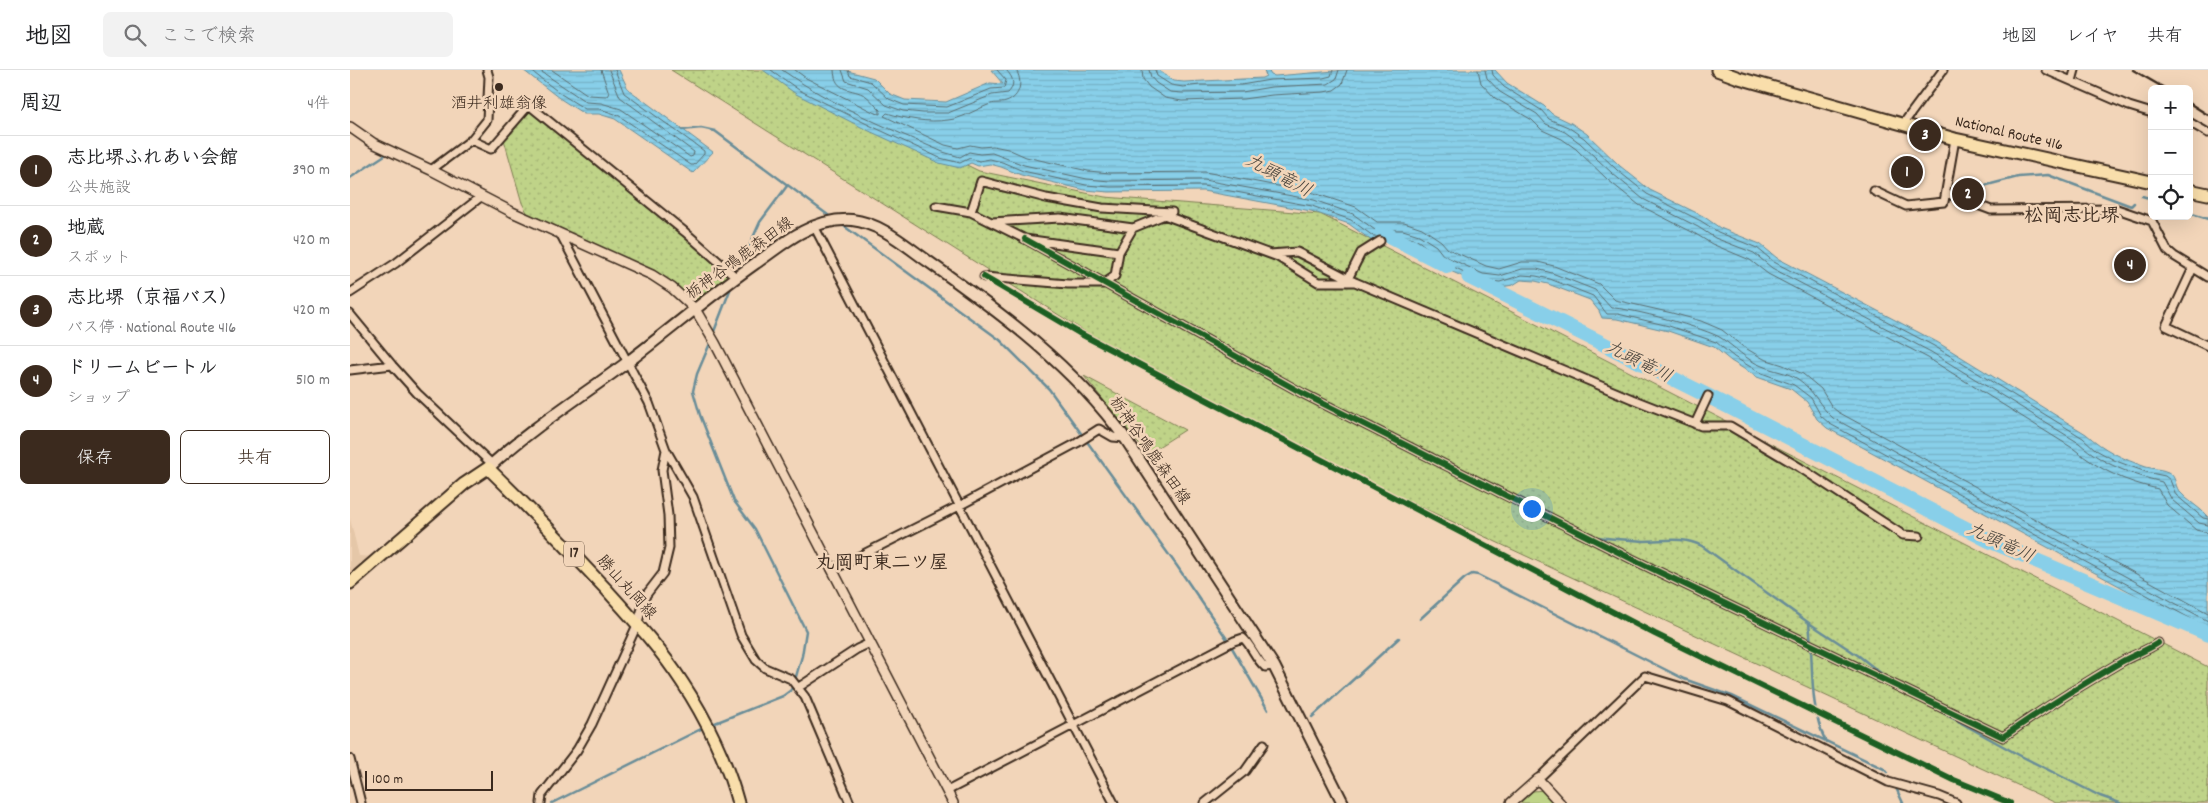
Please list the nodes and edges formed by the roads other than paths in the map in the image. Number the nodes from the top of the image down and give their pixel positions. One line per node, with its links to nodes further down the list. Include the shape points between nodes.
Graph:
1 (487, 70): 13 (street, via 487,120)
2 (1717, 70): 8 (main road, National Route 416)
3 (1943, 70): 8 (street)
4 (2046, 70): 6 (street)
5 (2075, 70): 6 (street)
6 (2072, 81): 7 (street)
7 (2148, 112)
8 (1903, 124): 12 (main road, National Route 416)
9 (2193, 124): 11 (street)
10 (350, 127): 14 (street, via 373,143)
11 (2208, 133)
12 (1955, 139): 15 (main road, National Route 416); 18 (street)
13 (471, 140): 14 (street); 33 (street, via 491,150 529,104)
14 (431, 170): 20 (street)
15 (2148, 181)
16 (2193, 191): 19 (main road)
17 (1874, 192): 18 (street, via 1906,206 1944,202)
18 (1946, 194): 32 (street, via 1991,210 2117,209 2152,221 2166,250)
19 (2208, 194)
20 (482, 196): 27 (street); 38 (street, via 396,263)
21 (936, 206): 22 (street)
22 (971, 212): 23 (street, via 981,181 1102,208 1172,212); 24 (street)
23 (1164, 215): 26 (street); 31 (street)
24 (991, 222): 26 (street, via 1060,218); 28 (street)
25 (819, 224): 33 (main road, 栃神谷鳴鹿森田線, via 786,242); 47 (main road, 栃神谷鳴鹿森田線, via 853,220 867,223 896,238 1040,346 1102,408); 50 (street)
26 (1133, 228): 30 (street)
27 (561, 235): 39 (street, via 652,275); 42 (street)
28 (1025, 239): 30 (street); 37 (street)
29 (1380, 241): 36 (street, via 1361,253)
30 (1119, 252): 37 (street, via 1115,276)
31 (1270, 254): 36 (street, via 1297,252); 36 (street, via 1318,282)
32 (2193, 268): 35 (street); 41 (street, via 2166,326)
33 (736, 277): 39 (main road, 栃神谷鳴鹿森田線)
34 (984, 277): 37 (street)
35 (2208, 277)
36 (1352, 281): 46 (street)
37 (1103, 284): 56 (street, via 1311,398 1634,560 2003,737 2123,660)
38 (350, 293)
39 (695, 309): 42 (main road, 栃神谷鳴鹿森田線); 52 (street)
40 (350, 314): 43 (street)
41 (2208, 346)
42 (626, 363): 48 (street, via 649,402); 49 (main road, 栃神谷鳴鹿森田線, via 578,396)
43 (392, 365): 44 (street); 49 (street)
44 (350, 370)
45 (1708, 396): 46 (street)
46 (1695, 424): 51 (street, via 1730,426 1903,535)
47 (1125, 438): 50 (street, via 1113,437 1099,429); 57 (main road, 栃神谷鳴鹿森田線)
48 (666, 450): 54 (street, via 662,470 669,548 663,573 646,595); 58 (street, via 693,497 748,649 765,668 791,679)
49 (490, 466): 53 (main road, via 464,484); 54 (main road, 勝山丸岡線 / 17)
50 (959, 506): 52 (street); 59 (street)
51 (1919, 536)
52 (832, 570): 55 (street)
53 (350, 583)
54 (637, 625): 65 (street, via 592,724); 66 (main road, 勝山丸岡線 / 17, via 683,682 707,727)
55 (870, 643): 58 (street); 63 (street)
56 (2158, 643)
57 (1274, 666): 59 (street, via 1265,667 1257,660 1243,638); 71 (main road, 栃神谷鳴鹿森田線)
58 (799, 687): 67 (street)
59 (1074, 726): 63 (street); 69 (street)
60 (1264, 744): 70 (street, via 1246,771)
61 (350, 759): 64 (street)
62 (1538, 779): 72 (street); 73 (street); 74 (street, via 1645,676 1728,702 1888,782)
63 (947, 791): 68 (street)
64 (361, 803)
65 (540, 803)
66 (738, 803)
67 (850, 803)
68 (953, 803)
69 (1114, 803)
70 (1205, 803)
71 (1343, 803)
72 (1511, 803)
73 (1560, 803)
74 (1956, 803)

